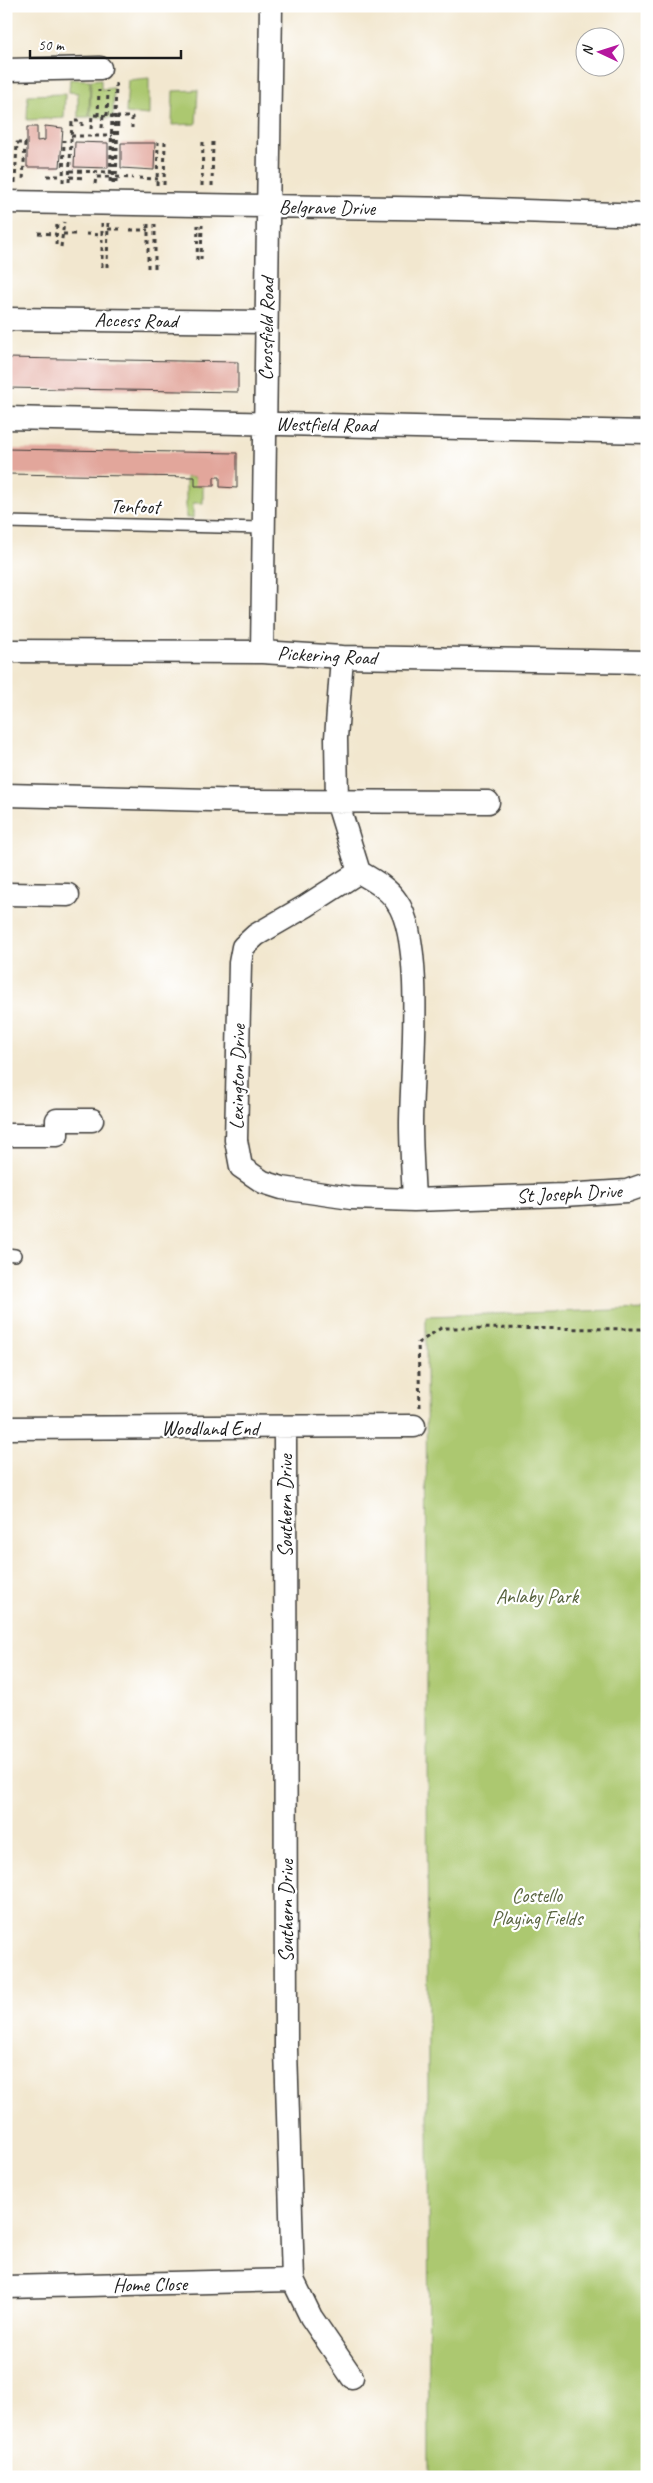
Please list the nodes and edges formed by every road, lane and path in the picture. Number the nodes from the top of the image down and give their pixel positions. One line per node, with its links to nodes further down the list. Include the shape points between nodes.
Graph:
1 (271, 6): 39 (street, Crossfield Road)
2 (6, 70): 3 (street)
3 (105, 80): 5 (path); 33 (path)
4 (108, 91): 6 (path)
5 (98, 116): 6 (path); 10 (path, via 92,116)
6 (105, 116): 8 (path); 12 (path, via 112,116)
7 (82, 128): 11 (path, via 82,121 72,121)
8 (102, 128)
9 (132, 128): 25 (path, via 132,117 118,117)
10 (92, 129)
11 (71, 136): 12 (path); 18 (path)
12 (112, 136): 19 (path)
13 (64, 140): 21 (path)
14 (203, 141): 36 (path)
15 (158, 142): 29 (path)
16 (164, 142): 34 (path)
17 (212, 142): 37 (path)
18 (70, 171): 19 (path); 22 (path)
19 (111, 172): 24 (path)
20 (47, 176): 21 (path)
21 (63, 176): 31 (path)
22 (70, 177): 26 (path); 32 (path)
23 (96, 177): 24 (path)
24 (110, 177): 33 (path)
25 (116, 177): 27 (path); 33 (path)
26 (85, 178)
27 (133, 178)
28 (139, 178): 29 (path)
29 (158, 179): 35 (path)
30 (23, 182): 38 (path, via 25,143 17,143)
31 (63, 184)
32 (69, 185)
33 (113, 186)
34 (164, 186)
35 (157, 187)
36 (202, 187)
37 (212, 188)
38 (10, 197): 39 (street, Belgrave Drive)
39 (268, 206): 40 (street, Belgrave Drive); 68 (street, Crossfield Road)
40 (647, 215)
41 (57, 219): 54 (path)
42 (64, 219): 55 (path)
43 (102, 220): 58 (path)
44 (108, 220): 49 (path)
45 (148, 221): 52 (path)
46 (155, 221): 66 (path)
47 (198, 222): 61 (path)
48 (202, 222): 62 (path)
49 (108, 229): 50 (path); 64 (path)
50 (124, 229)
51 (130, 230): 52 (path)
52 (148, 230): 65 (path)
53 (38, 233): 54 (path)
54 (56, 234): 59 (path)
55 (62, 234): 56 (path); 60 (path)
56 (76, 234)
57 (86, 234): 58 (path)
58 (102, 235): 63 (path)
59 (56, 245)
60 (61, 247)
61 (197, 260)
62 (202, 260)
63 (102, 267)
64 (108, 267)
65 (148, 268)
66 (155, 268)
67 (6, 319): 68 (street, Access Road)
68 (266, 322): 70 (street, Crossfield Road)
69 (6, 418): 70 (street, Westfield Road)
70 (265, 423): 71 (street, Westfield Road); 73 (street, Crossfield Road)
71 (647, 432)
72 (6, 522): 73 (lane, Tenfoot)
73 (263, 528): 75 (street, Crossfield Road)
74 (6, 650): 75 (street, Pickering Road)
75 (262, 652): 76 (street, Pickering Road)
76 (342, 658): 77 (street, Pickering Road); 79 (street, via 336,738)
77 (647, 662)
78 (6, 794): 79 (street)
79 (337, 801): 80 (street); 81 (street)
80 (488, 802)
81 (359, 872): 88 (street, via 383,886 398,903 411,940); 88 (street, Lexington Drive, via 256,935 243,947 236,1140 241,1167 263,1182 282,1188 351,1198)
82 (6, 894): 83 (street)
83 (68, 895)
84 (92, 1120): 85 (street, via 57,1120 56,1135)
85 (6, 1135)
86 (647, 1184): 87 (street, St Joseph Drive, via 627,1191)
87 (490, 1196): 88 (street, Lexington Drive)
88 (414, 1200)
89 (647, 1328): 90 (path, via 441,1328 418,1343 421,1424)
90 (414, 1426): 92 (street, Woodland End)
91 (6, 1428): 92 (street, Woodland End)
92 (285, 1428): 93 (street, Southern Drive, via 286,2049)
93 (293, 2280): 94 (street, Home Close); 95 (street, Southern Drive, via 311,2317)
94 (6, 2287)
95 (352, 2377)

